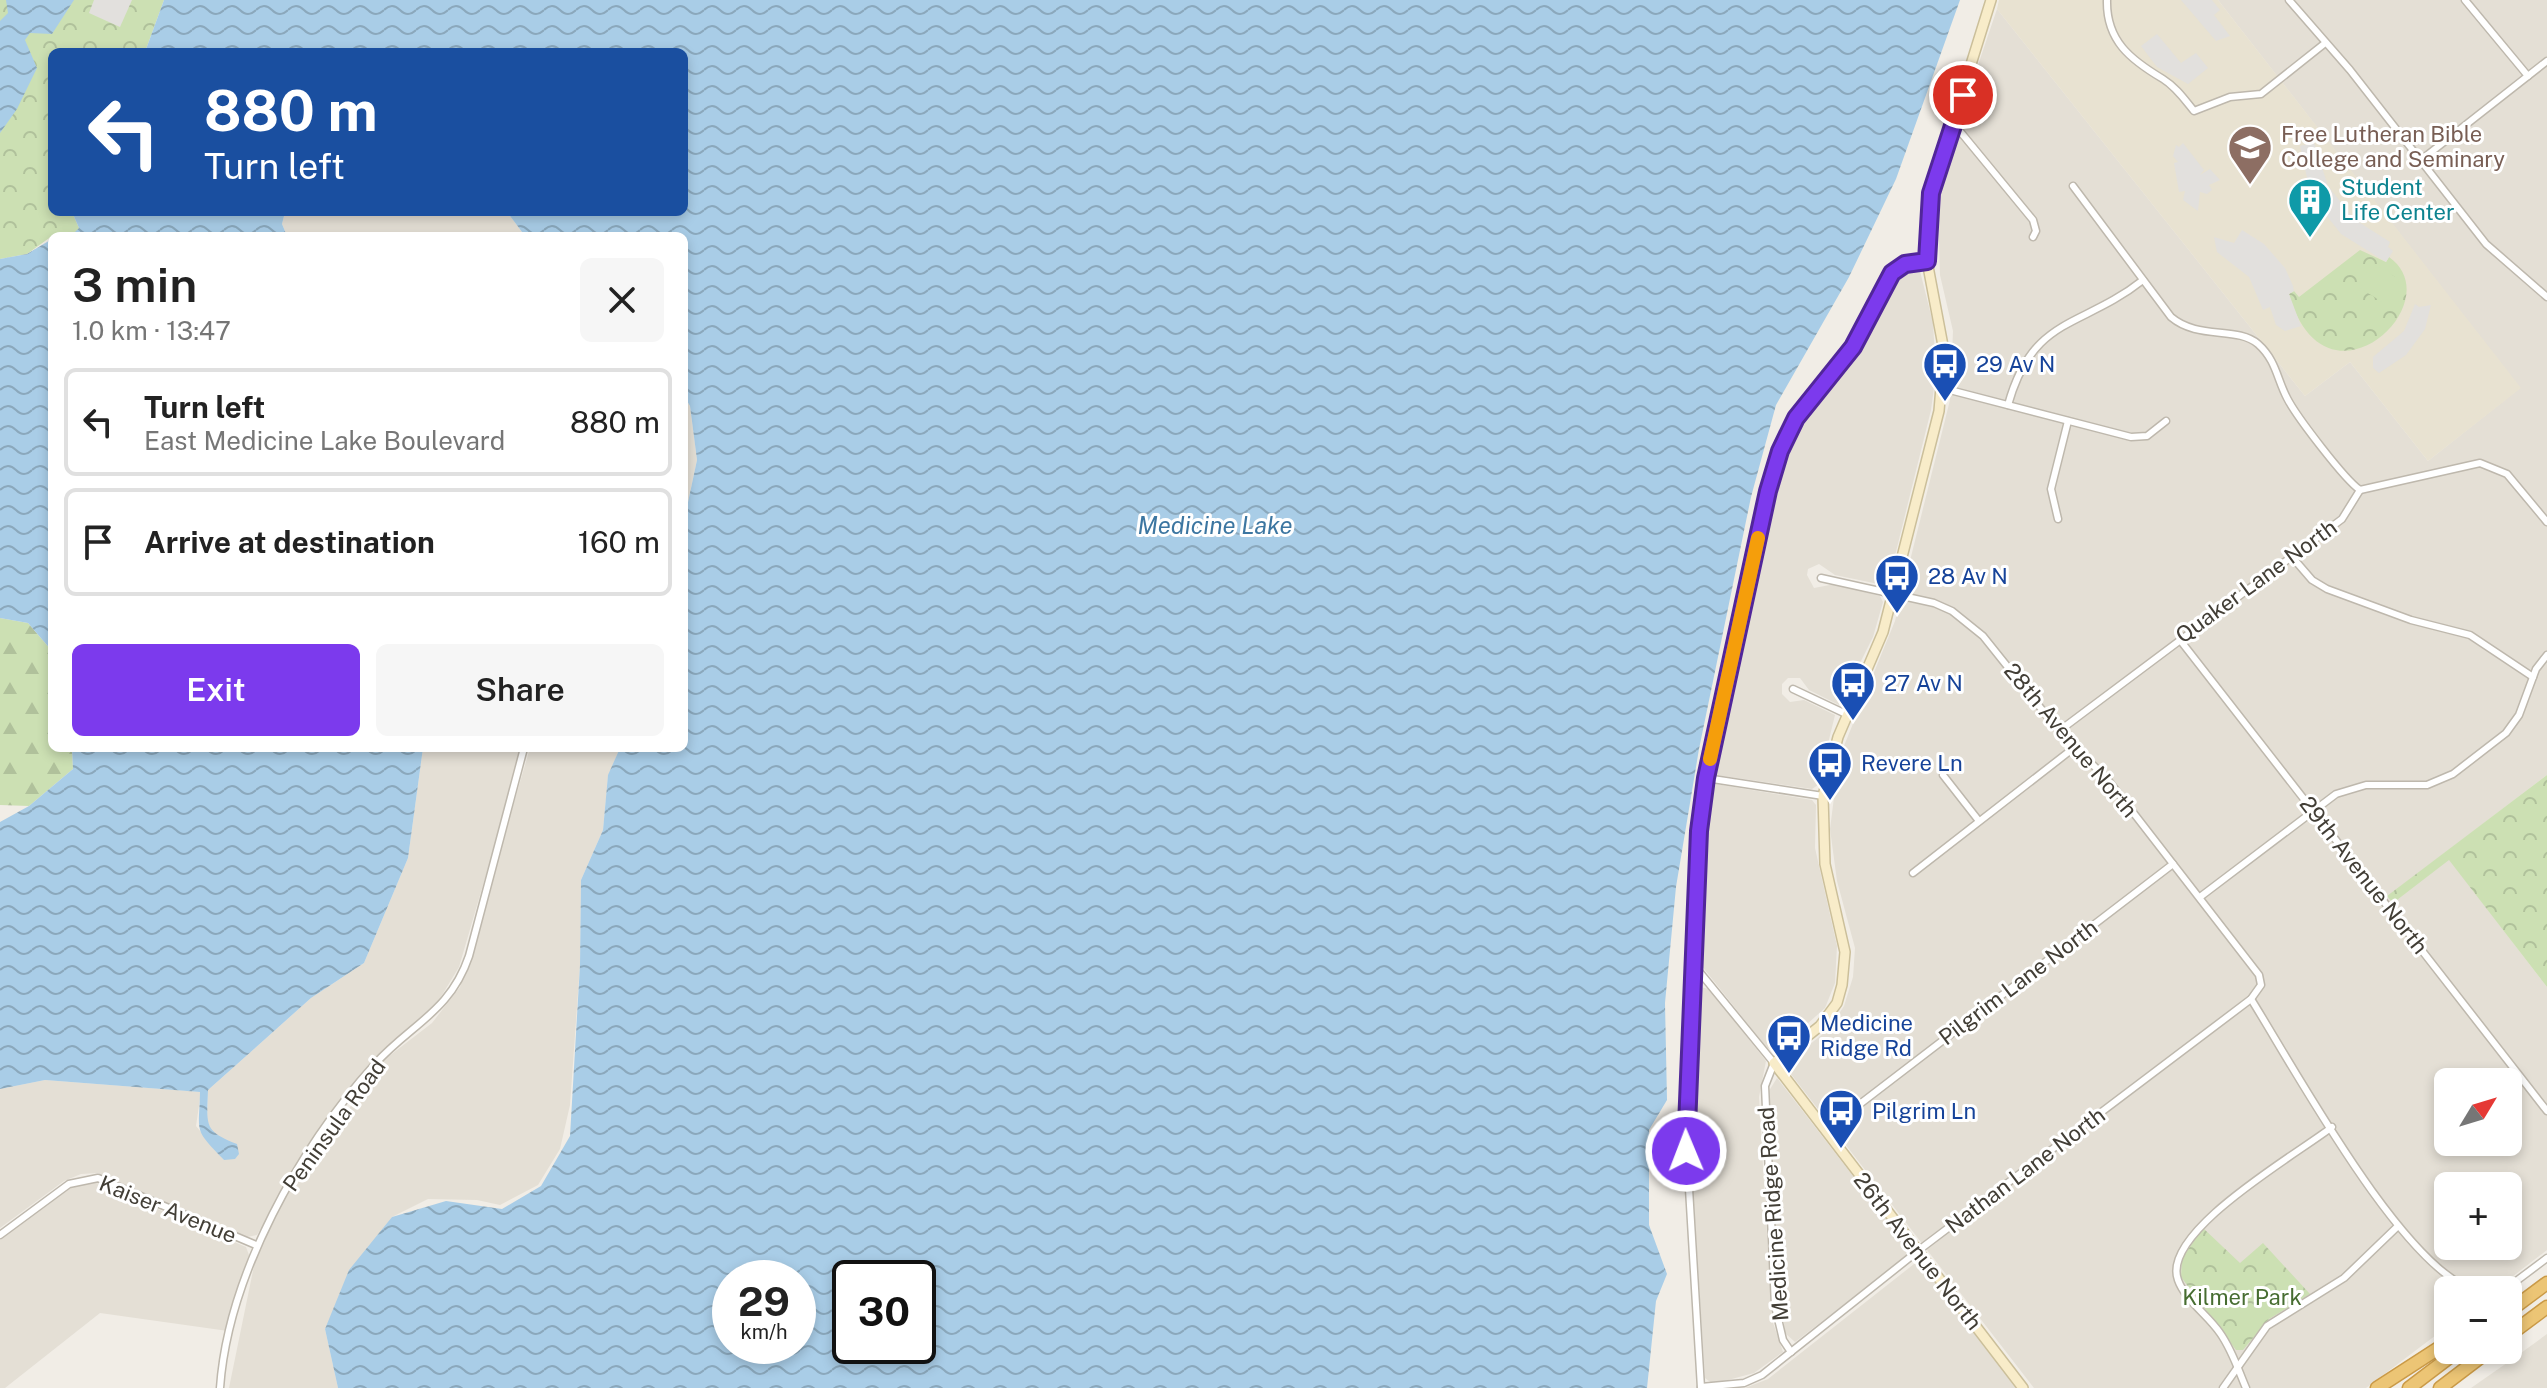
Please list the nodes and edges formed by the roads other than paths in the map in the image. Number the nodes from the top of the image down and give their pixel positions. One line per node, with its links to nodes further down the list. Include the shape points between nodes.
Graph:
1 (1991, 0): 8 (street)
2 (2107, 0): 5 (street, via 2109,24 2122,50 2164,79 2194,111 2230,97 2261,94)
3 (2289, 0): 5 (street)
4 (2465, 0): 7 (street)
5 (2324, 44): 9 (street)
6 (2547, 61): 7 (street)
7 (2528, 76): 9 (street)
8 (1954, 124): 11 (street, via 2033,220); 12 (street, via 1931,193)
9 (2421, 160): 14 (street, via 2486,244)
10 (2073, 186): 13 (street)
11 (2033, 237)
12 (1927, 261): 15 (street, via 1942,338); 34 (street, via 1905,264 1892,273 1853,347 1796,418 1780,451)
13 (2143, 280): 16 (street, via 2115,302 2054,329 2026,357); 19 (street, via 2181,325 2261,346 2277,368 2290,404)
14 (2547, 297)
15 (1942, 388): 16 (street); 24 (street)
16 (2008, 405): 17 (street)
17 (2068, 421): 18 (street, via 2140,438); 20 (street, via 2051,489)
18 (2166, 421)
19 (2360, 490): 21 (street, via 2465,464 2490,465 2507,474); 22 (street, Quaker Lane North, via 2342,519)
20 (2058, 519)
21 (2547, 522)
22 (2293, 558): 25 (street, Quaker Lane North); 27 (street, via 2327,589 2470,635)
23 (1821, 578): 24 (street, 28th Avenue North)
24 (1893, 593): 29 (street, via 1872,662); 30 (street, 28th Avenue North, via 1934,603 1967,622)
25 (2180, 640): 30 (street, Quaker Lane North); 36 (street, 29th Avenue North)
26 (2547, 655): 27 (street)
27 (2533, 677): 36 (street, via 2506,733 2453,774 2427,785 2356,787)
28 (1793, 689): 29 (street)
29 (1846, 714): 35 (street)
30 (2059, 731): 31 (street, 28th Avenue North)
31 (2075, 747): 37 (street); 38 (street, 28th Avenue North, via 2108,780)
32 (523, 752): 50 (street, Peninsula Road, via 460,980 438,1011 363,1079 291,1181)
33 (1943, 775): 37 (street)
34 (1706, 778): 35 (street); 41 (street)
35 (1823, 796): 44 (street, via 1825,864 1845,952 1842,985 1837,1003 1820,1026)
36 (2314, 810): 40 (street); 45 (street, 29th Avenue North)
37 (1979, 821): 39 (street)
38 (2173, 864): 40 (street, 28th Avenue North); 47 (street, Pilgrim Lane North)
39 (1913, 873)
40 (2200, 897): 42 (street, 28th Avenue North, via 2259,975)
41 (1693, 964): 44 (street, 26th Avenue North); 66 (street, via 1685,1122)
42 (2261, 985): 43 (street, Nathan Lane North)
43 (2251, 999): 46 (street); 51 (street, Nathan Lane North)
44 (1774, 1063): 47 (street, 26th Avenue North); 61 (street, Medicine Ridge Road, via 1765,1086 1775,1306)
45 (2547, 1111)
46 (2332, 1127): 48 (street); 64 (street, via 2226,1204 2178,1258 2181,1288 2218,1330)
47 (1826, 1130): 51 (street, 26th Avenue North)
48 (2397, 1227): 53 (street, via 2435,1268); 64 (street, via 2344,1278 2267,1326)
49 (0, 1235): 50 (street, Kaiser Avenue, via 64,1187 90,1178 118,1184)
50 (256, 1245): 65 (street, Peninsula Road)
51 (1919, 1253): 61 (street, Nathan Lane North); 67 (street, 26th Avenue North)
52 (2547, 1258): 54 (street)
53 (2450, 1276)
54 (2522, 1277)
55 (2547, 1282): 56 (highway); 57 (highway)
56 (2522, 1295)
57 (2522, 1301)
58 (2547, 1307): 59 (highway)
59 (2522, 1326)
60 (2434, 1351): 70 (highway)
61 (1791, 1352): 66 (street, Nathan Lane North, via 1750,1381)
62 (2441, 1364): 71 (highway)
63 (2472, 1364): 72 (highway)
64 (2239, 1368): 68 (street); 69 (street)
65 (219, 1388)
66 (1701, 1388)
67 (2023, 1388)
68 (2223, 1388)
69 (2246, 1388)
70 (2377, 1388)
71 (2409, 1388)
72 (2443, 1388)

